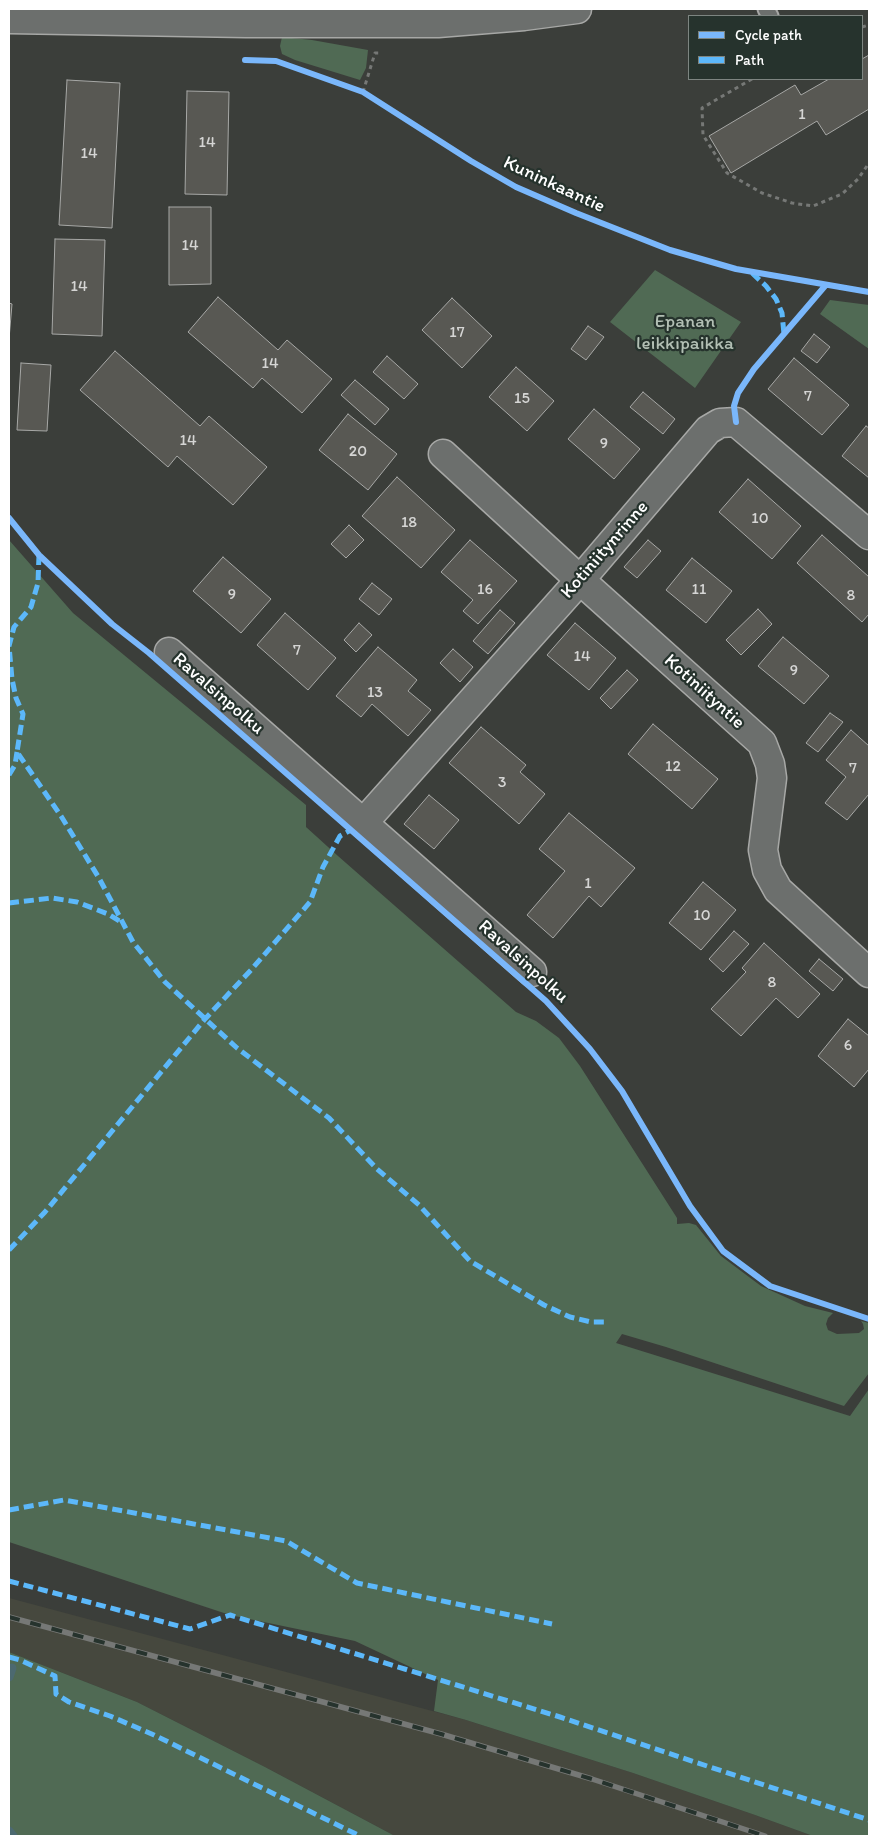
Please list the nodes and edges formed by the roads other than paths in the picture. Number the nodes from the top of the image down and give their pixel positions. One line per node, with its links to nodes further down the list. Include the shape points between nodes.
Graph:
1 (577, 9): 2 (street, via 438,23)
2 (9, 19)
3 (443, 454): 5 (street, Kotiniityntie)
4 (869, 535): 5 (street, Kotiniitynrinne, via 736,422 720,423 708,430)
5 (580, 580): 7 (street, Kotiniitynrinne); 9 (street, Kotiniityntie, via 762,744 772,778 764,850 767,870 778,890)
6 (169, 652): 7 (street, Ravalsinpolku)
7 (364, 822): 8 (street, Ravalsinpolku)
8 (532, 972)
9 (869, 973)

